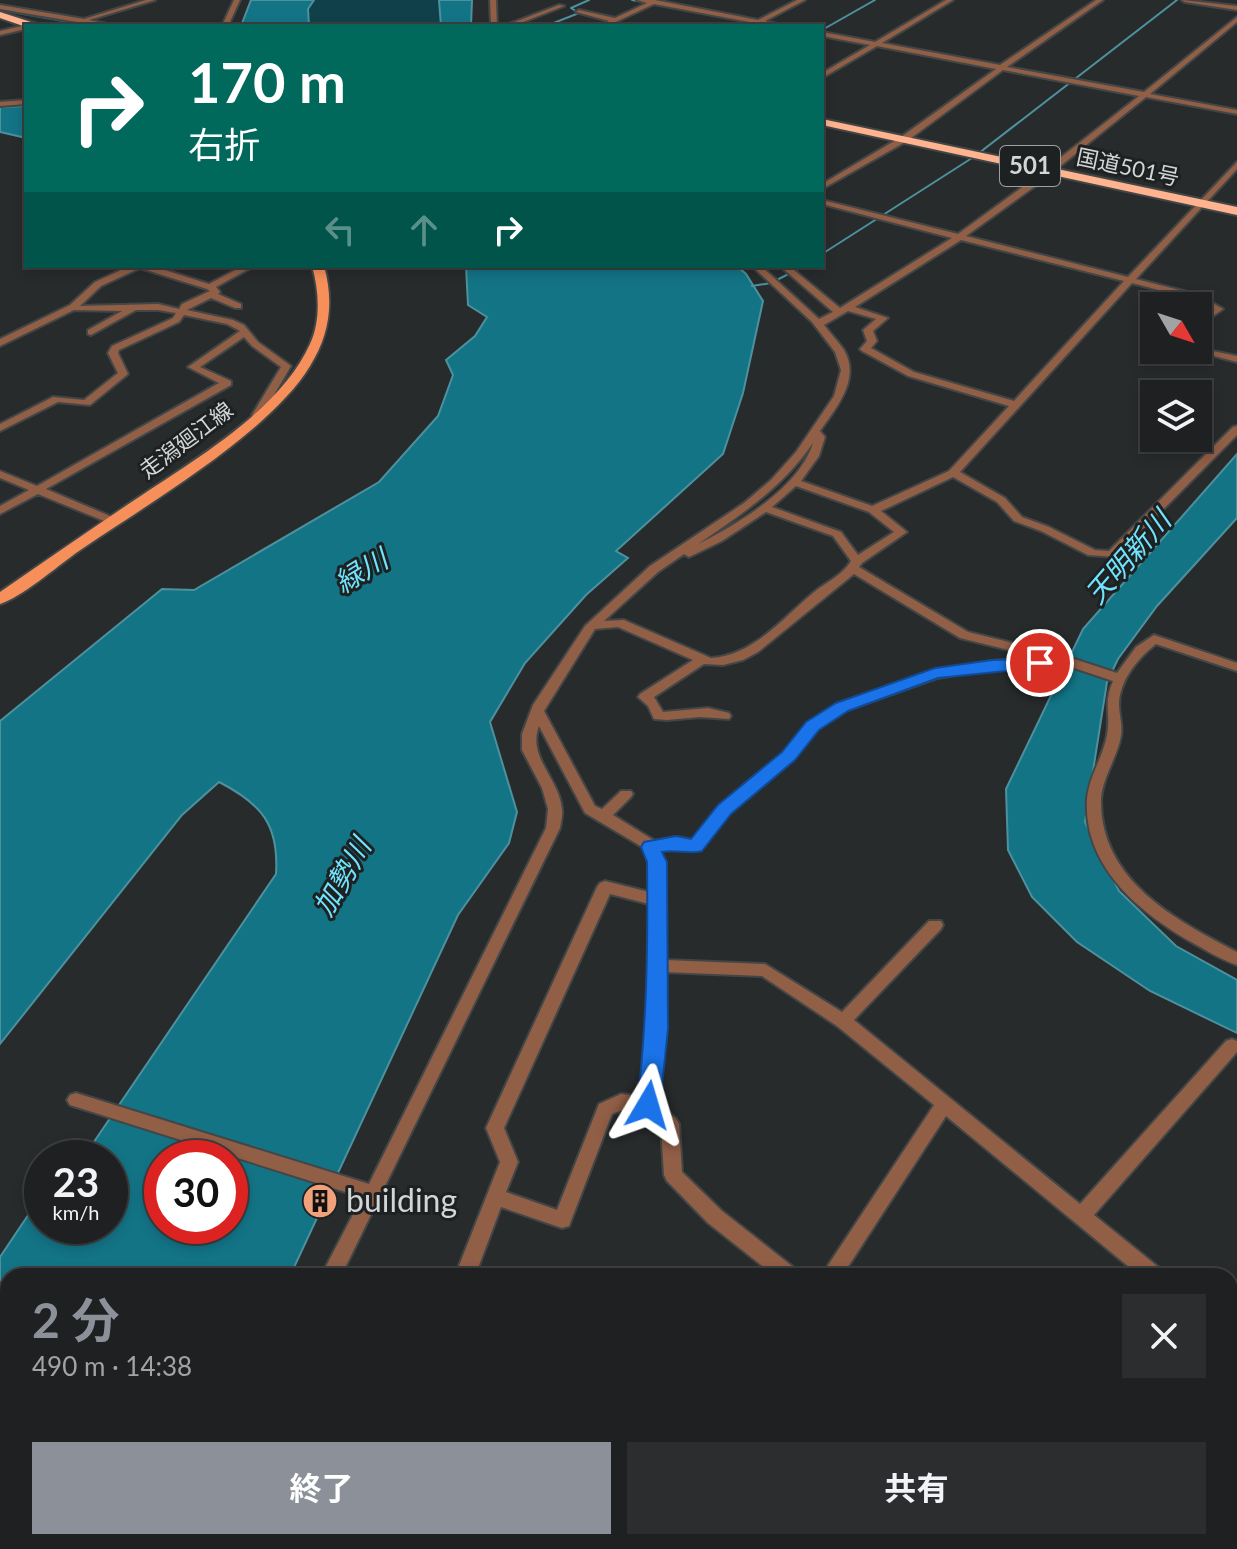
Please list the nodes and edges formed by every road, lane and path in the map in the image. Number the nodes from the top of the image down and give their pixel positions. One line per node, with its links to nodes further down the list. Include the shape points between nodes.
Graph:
1 (152, 0): 19 (street)
2 (237, 0): 23 (street)
3 (493, 0): 24 (street)
4 (640, 0): 9 (street)
5 (802, 0): 27 (street)
6 (950, 0): 31 (street)
7 (1100, 0): 32 (street)
8 (1185, 0): 12 (street)
9 (656, 1): 18 (street); 27 (street)
10 (561, 6): 25 (street)
11 (0, 7): 16 (street)
12 (1237, 8): 15 (street)
13 (579, 12): 18 (street)
14 (0, 15): 20 (highway)
15 (1223, 18)
16 (58, 19): 19 (street); 21 (street)
17 (1237, 19): 36 (street)
18 (615, 20): 26 (street)
19 (79, 21): 22 (street)
20 (25, 24)
21 (39, 24)
22 (99, 24)
23 (226, 24)
24 (494, 24)
25 (512, 24)
26 (606, 24)
27 (756, 24)
28 (24, 28): 29 (street)
29 (0, 33)
30 (824, 34): 31 (street)
31 (875, 44): 32 (street); 33 (street)
32 (1002, 68): 35 (street); 41 (street)
33 (824, 75)
34 (1143, 84): 35 (street)
35 (1132, 93): 36 (street)
36 (1145, 94): 39 (street); 43 (street)
37 (24, 102): 38 (street)
38 (0, 104)
39 (1237, 112)
40 (824, 122): 41 (highway, 国道501号 / 501)
41 (904, 139): 43 (highway, 国道501号 / 501); 44 (street)
42 (1237, 164): 46 (street)
43 (1052, 171): 46 (highway, 国道501号 / 501); 48 (street)
44 (824, 186)
45 (824, 203): 48 (street)
46 (1201, 203): 47 (highway, 国道501号 / 501); 55 (street)
47 (1237, 211)
48 (955, 238): 55 (street); 61 (street)
49 (135, 268): 60 (street, via 98,284)
50 (146, 268): 56 (street)
51 (247, 268): 56 (street)
52 (318, 268): 70 (main road, 走潟廻江線, via 324,306 316,344 287,386)
53 (758, 268): 63 (street)
54 (787, 268): 61 (street)
55 (1131, 281): 57 (street); 69 (street)
56 (211, 291): 59 (street); 62 (street)
57 (1176, 292)
58 (135, 306): 60 (street); 62 (street); 64 (street)
59 (238, 306)
60 (73, 307): 66 (street)
61 (842, 309): 63 (street); 69 (street, via 883,318 868,330 872,341 865,349 911,374)
62 (180, 310): 65 (street, via 230,322); 71 (street, via 176,320 115,348 123,374 86,403 57,399)
63 (818, 324): 73 (street, via 840,352 846,370 839,396)
64 (91, 332)
65 (245, 332): 70 (street, via 286,366); 77 (street, via 193,367 227,383)
66 (2, 340)
67 (1212, 354): 68 (street)
68 (1237, 359)
69 (1017, 405): 74 (street)
70 (257, 415): 81 (main road, 走潟廻江線)
71 (0, 428)
72 (1237, 429): 74 (street, via 1112,555 1092,553 1018,519 1001,500)
73 (815, 432): 76 (street, via 820,437 814,456); 82 (street, via 775,482)
74 (953, 473): 79 (street)
75 (0, 474): 77 (street)
76 (794, 482): 78 (street); 79 (street)
77 (38, 490): 80 (street); 81 (street)
78 (766, 508): 82 (street, via 726,536); 83 (street, via 837,534)
79 (873, 510): 83 (street, via 901,532)
80 (0, 511)
81 (113, 521): 84 (main road, 走潟廻江線)
82 (674, 555): 85 (street)
83 (855, 565): 86 (street, via 964,635); 87 (street, via 789,624 730,661)
84 (0, 599)
85 (591, 626): 87 (street, via 620,623); 90 (street)
86 (1052, 657): 89 (street); 94 (street, via 1040,663 935,674 842,707 813,726 789,756 724,810 696,846 676,842)
87 (703, 659): 91 (street, via 645,697 659,716)
88 (1237, 667): 89 (street, via 1154,639 1140,648)
89 (1121, 679): 97 (street, via 1113,698 1114,738 1094,799 1102,844 1113,868 1143,904)
90 (539, 713): 93 (street, via 590,809); 104 (street, via 529,734 529,750 549,788 553,828)
91 (724, 716)
92 (626, 794): 93 (street)
93 (605, 814): 94 (street)
94 (651, 847): 95 (street, via 657,862)
95 (657, 900): 98 (street); 105 (street, via 605,887 495,1128 509,1162)
96 (935, 925): 99 (street)
97 (1237, 959)
98 (658, 966): 99 (street, via 765,970); 103 (street)
99 (843, 1021): 102 (street)
100 (1232, 1046): 106 (street)
101 (76, 1100): 104 (street)
102 (944, 1104): 106 (street); 110 (street)
103 (648, 1105): 105 (street, via 621,1101 605,1109 562,1220); 109 (street, via 670,1124 673,1175 715,1217)
104 (368, 1194): 107 (street)
105 (496, 1197): 108 (street)
106 (1081, 1216): 111 (street)
107 (335, 1268)
108 (468, 1268)
109 (780, 1268)
110 (836, 1268)
111 (1145, 1268)

